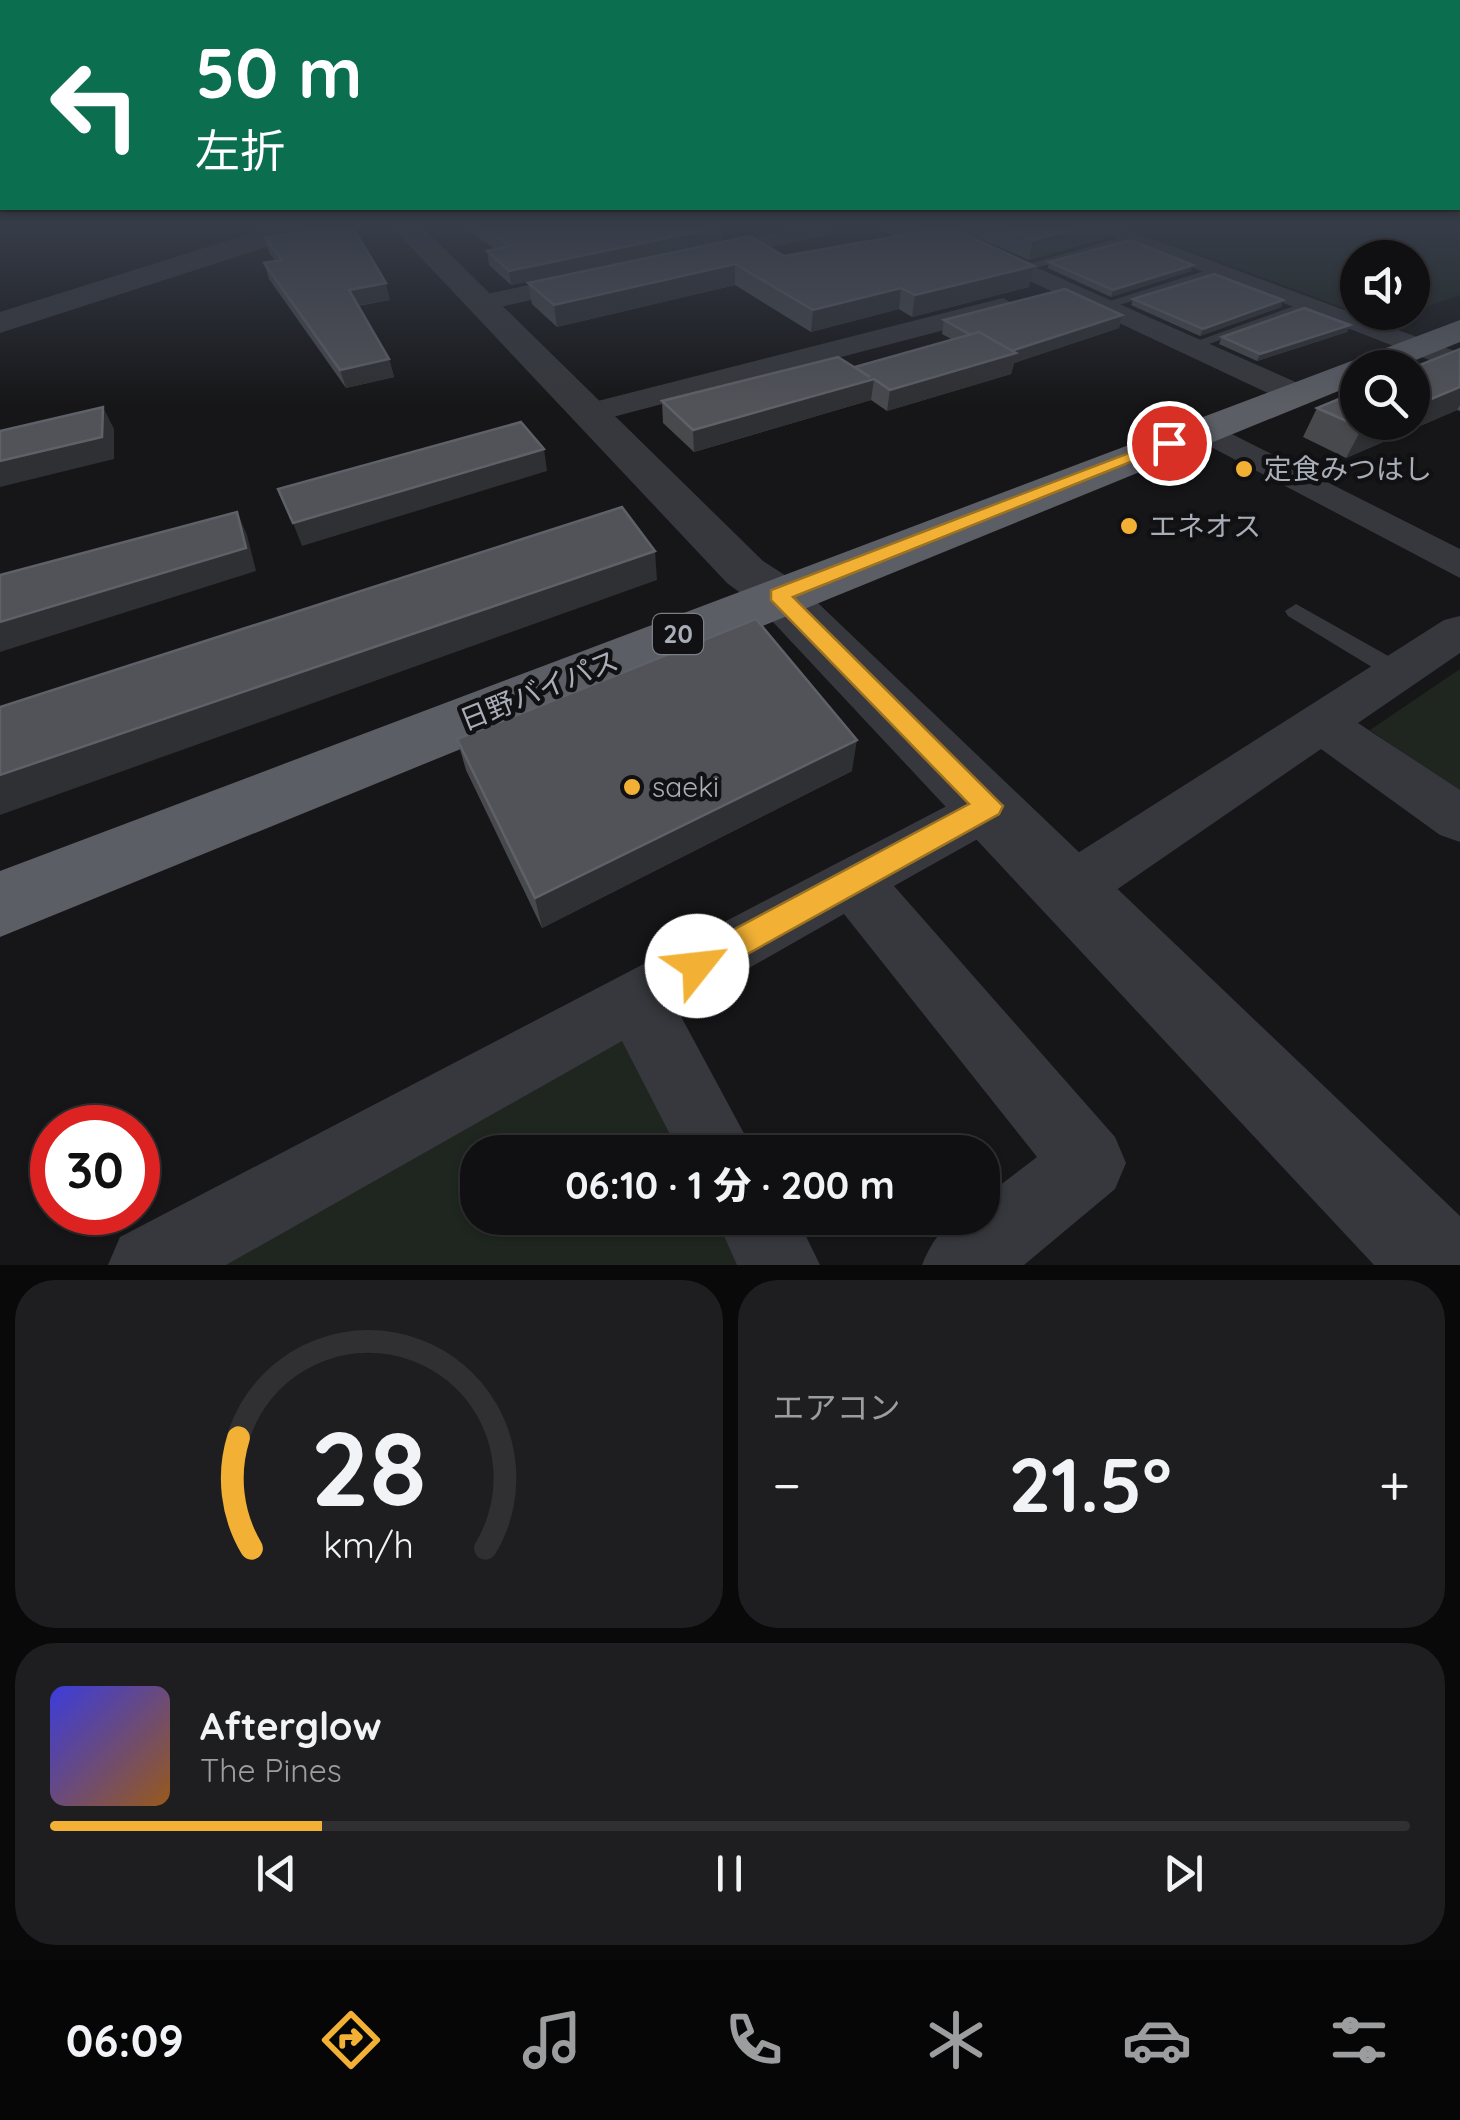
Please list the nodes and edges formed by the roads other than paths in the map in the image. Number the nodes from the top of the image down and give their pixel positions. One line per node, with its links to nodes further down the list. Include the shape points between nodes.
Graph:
1 (109, 288): 11 (street)
2 (468, 288): 8 (street)
3 (553, 288): 8 (street)
4 (1059, 288): 7 (street)
5 (1163, 288): 9 (lane)
6 (1260, 288): 10 (street)
7 (1063, 290): 9 (street); 19 (street)
8 (483, 303): 19 (street)
9 (1102, 306): 13 (street)
10 (1308, 306): 13 (lane); 14 (street)
11 (0, 323)
12 (1460, 330): 14 (highway, 日野バイパス / 20)
13 (1190, 346): 18 (street)
14 (1414, 346): 15 (highway, 日野バイパス / 20); 16 (street)
15 (1404, 350)
16 (1460, 363)
17 (1340, 376): 18 (highway, 日野バイパス / 20)
18 (1296, 394): 20 (highway, 日野バイパス / 20)
19 (590, 413): 22 (street, via 745,572)
20 (1204, 430): 21 (street); 22 (highway, 日野バイパス / 20)
21 (1460, 564)
22 (778, 595): 27 (street); 31 (highway, 日野バイパス / 20)
23 (1296, 611): 25 (lane)
24 (1460, 631): 25 (street)
25 (1398, 672): 26 (street)
26 (1320, 723): 28 (street); 30 (street)
27 (989, 806): 29 (street); 30 (street)
28 (1460, 818)
29 (853, 880): 32 (street); 37 (street, via 1088,1163)
30 (1069, 890): 38 (street)
31 (0, 904)
32 (634, 1000): 33 (street); 35 (street)
33 (709, 1135)
34 (763, 1235): 36 (street)
35 (148, 1265)
36 (780, 1265)
37 (962, 1265)
38 (1440, 1265)

